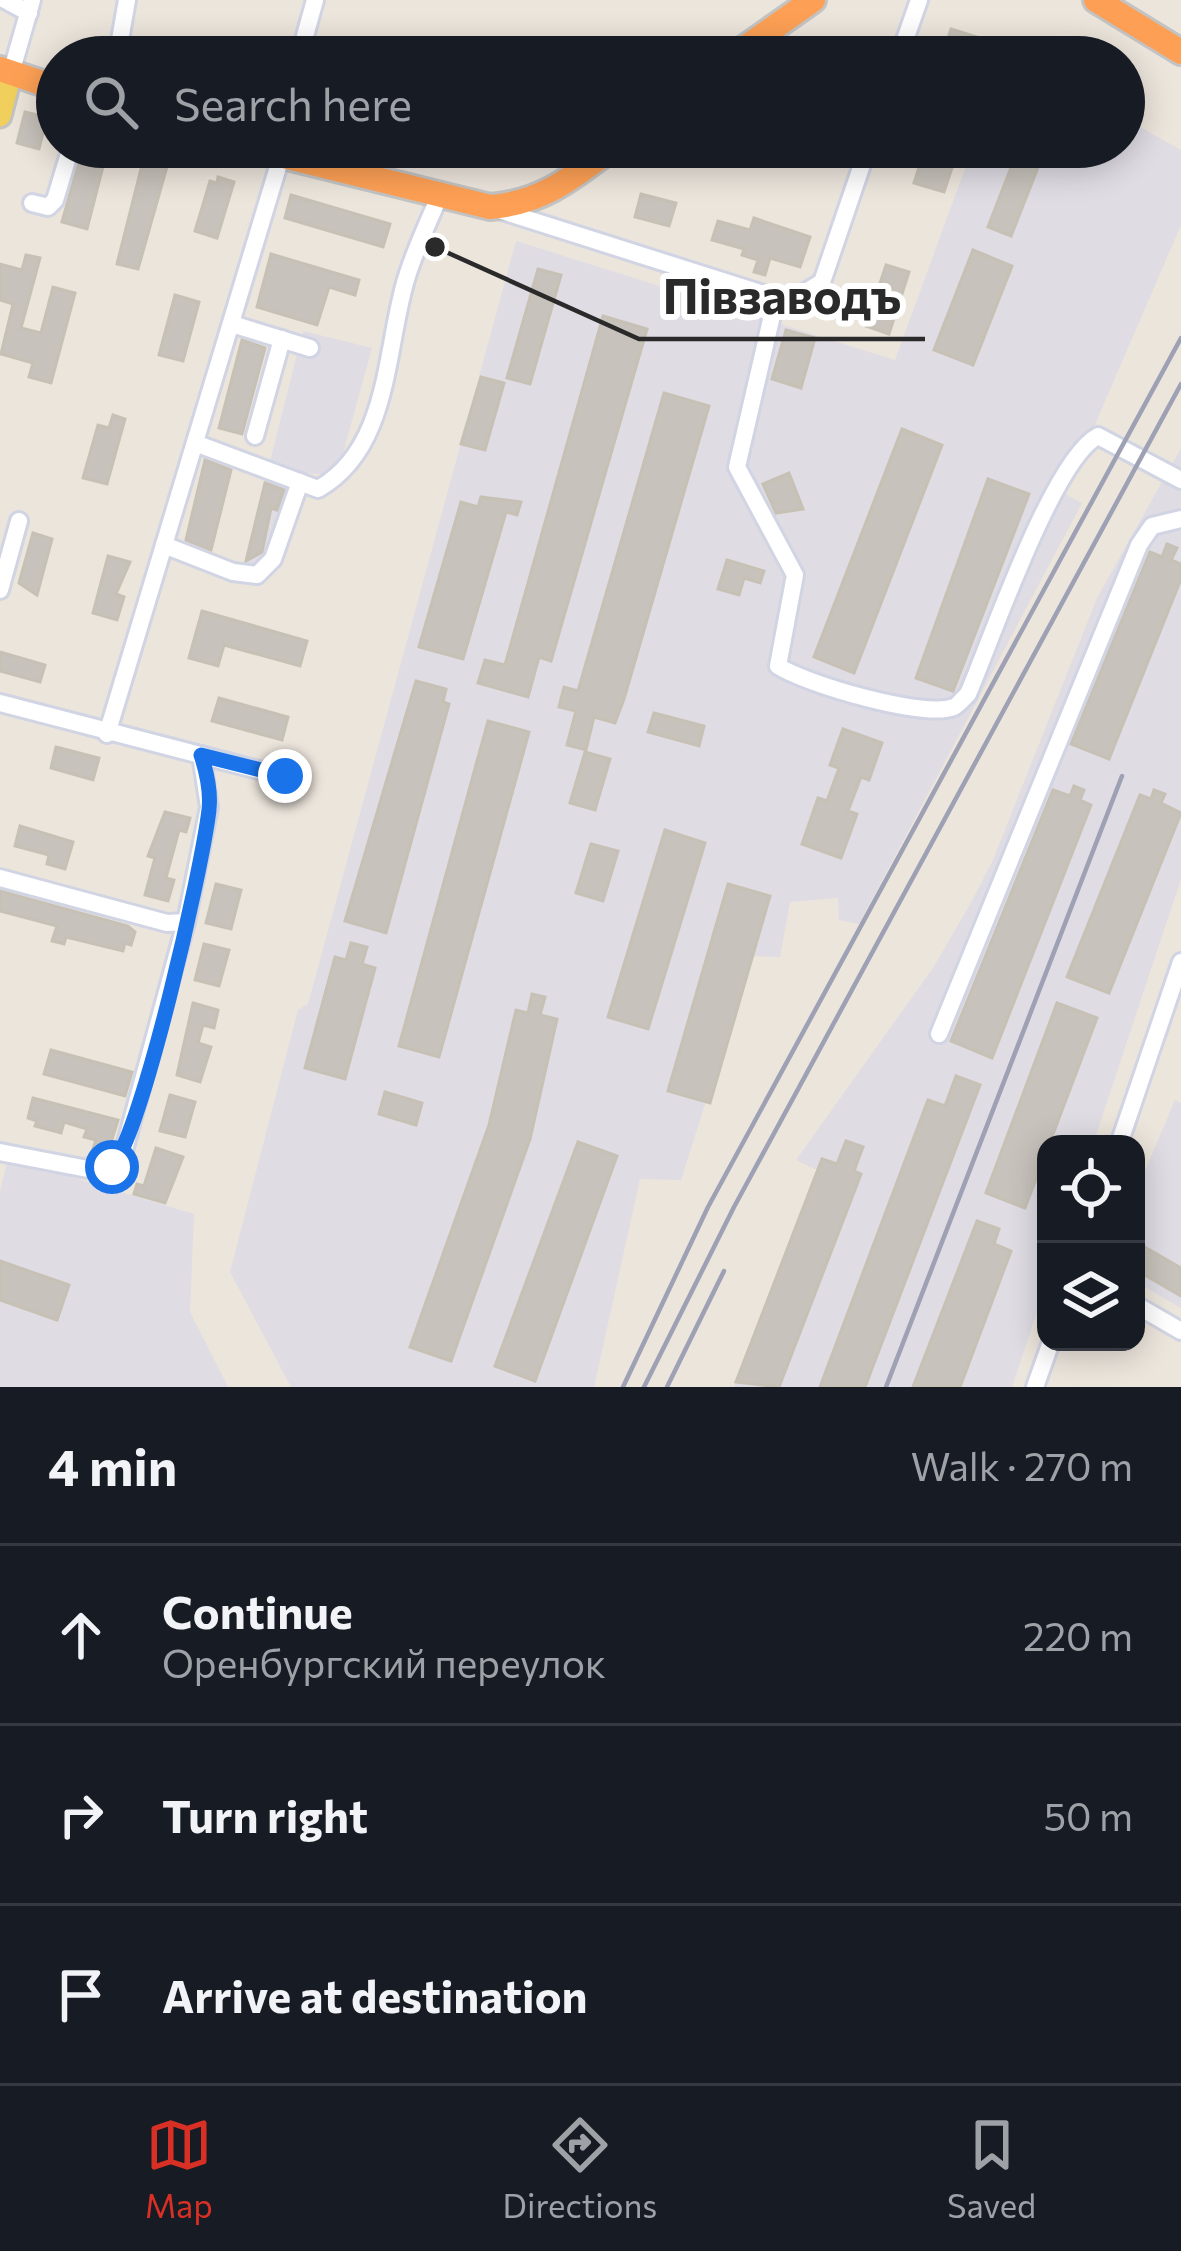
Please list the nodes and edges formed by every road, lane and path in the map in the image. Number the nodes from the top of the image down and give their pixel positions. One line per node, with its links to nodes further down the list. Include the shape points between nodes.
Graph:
1 (6, 0): 8 (street)
2 (127, 0): 10 (street)
3 (315, 0): 11 (street)
4 (813, 0): 12 (highway)
5 (919, 0): 13 (street)
6 (1096, 0): 14 (highway)
7 (1125, 0): 9 (highway)
8 (31, 6): 15 (street)
9 (1181, 35)
10 (120, 36)
11 (305, 36)
12 (762, 36)
13 (906, 36)
14 (1181, 52)
15 (6, 71): 16 (highway); 17 (main road)
16 (36, 81)
17 (0, 116)
18 (65, 168): 24 (street, via 55,200 48,207)
19 (278, 168): 27 (street)
20 (324, 168): 23 (highway)
21 (585, 168): 25 (highway, via 525,204)
22 (861, 168): 26 (street, via 822,283)
23 (439, 197): 25 (highway); 33 (street, via 405,280 367,442 334,480 318,489)
24 (32, 203)
25 (490, 207): 26 (street)
26 (776, 298): 32 (street, via 737,467 795,575 778,666 800,680 928,709 956,707 1084,443 1098,436)
27 (232, 324): 28 (street); 31 (street)
28 (282, 339): 29 (street); 30 (street)
29 (310, 348)
30 (255, 436)
31 (195, 443): 33 (street); 36 (street)
32 (1181, 480)
33 (300, 482): 36 (street, via 273,559 257,575)
34 (1181, 519): 45 (street, via 1152,526 1139,545)
35 (19, 521): 37 (street)
36 (164, 545): 39 (street)
37 (0, 590)
38 (0, 703): 39 (street)
39 (107, 734): 40 (street)
40 (201, 755): 41 (street); 43 (street, via 209,807)
41 (285, 776)
42 (0, 878): 43 (street)
43 (186, 922): 47 (street, via 123,1154 98,1171)
44 (1181, 962): 46 (street)
45 (939, 1034)
46 (1122, 1135)
47 (0, 1152)
48 (1145, 1310): 49 (street)
49 (1181, 1331)
50 (1048, 1351): 51 (street)
51 (1035, 1387)

